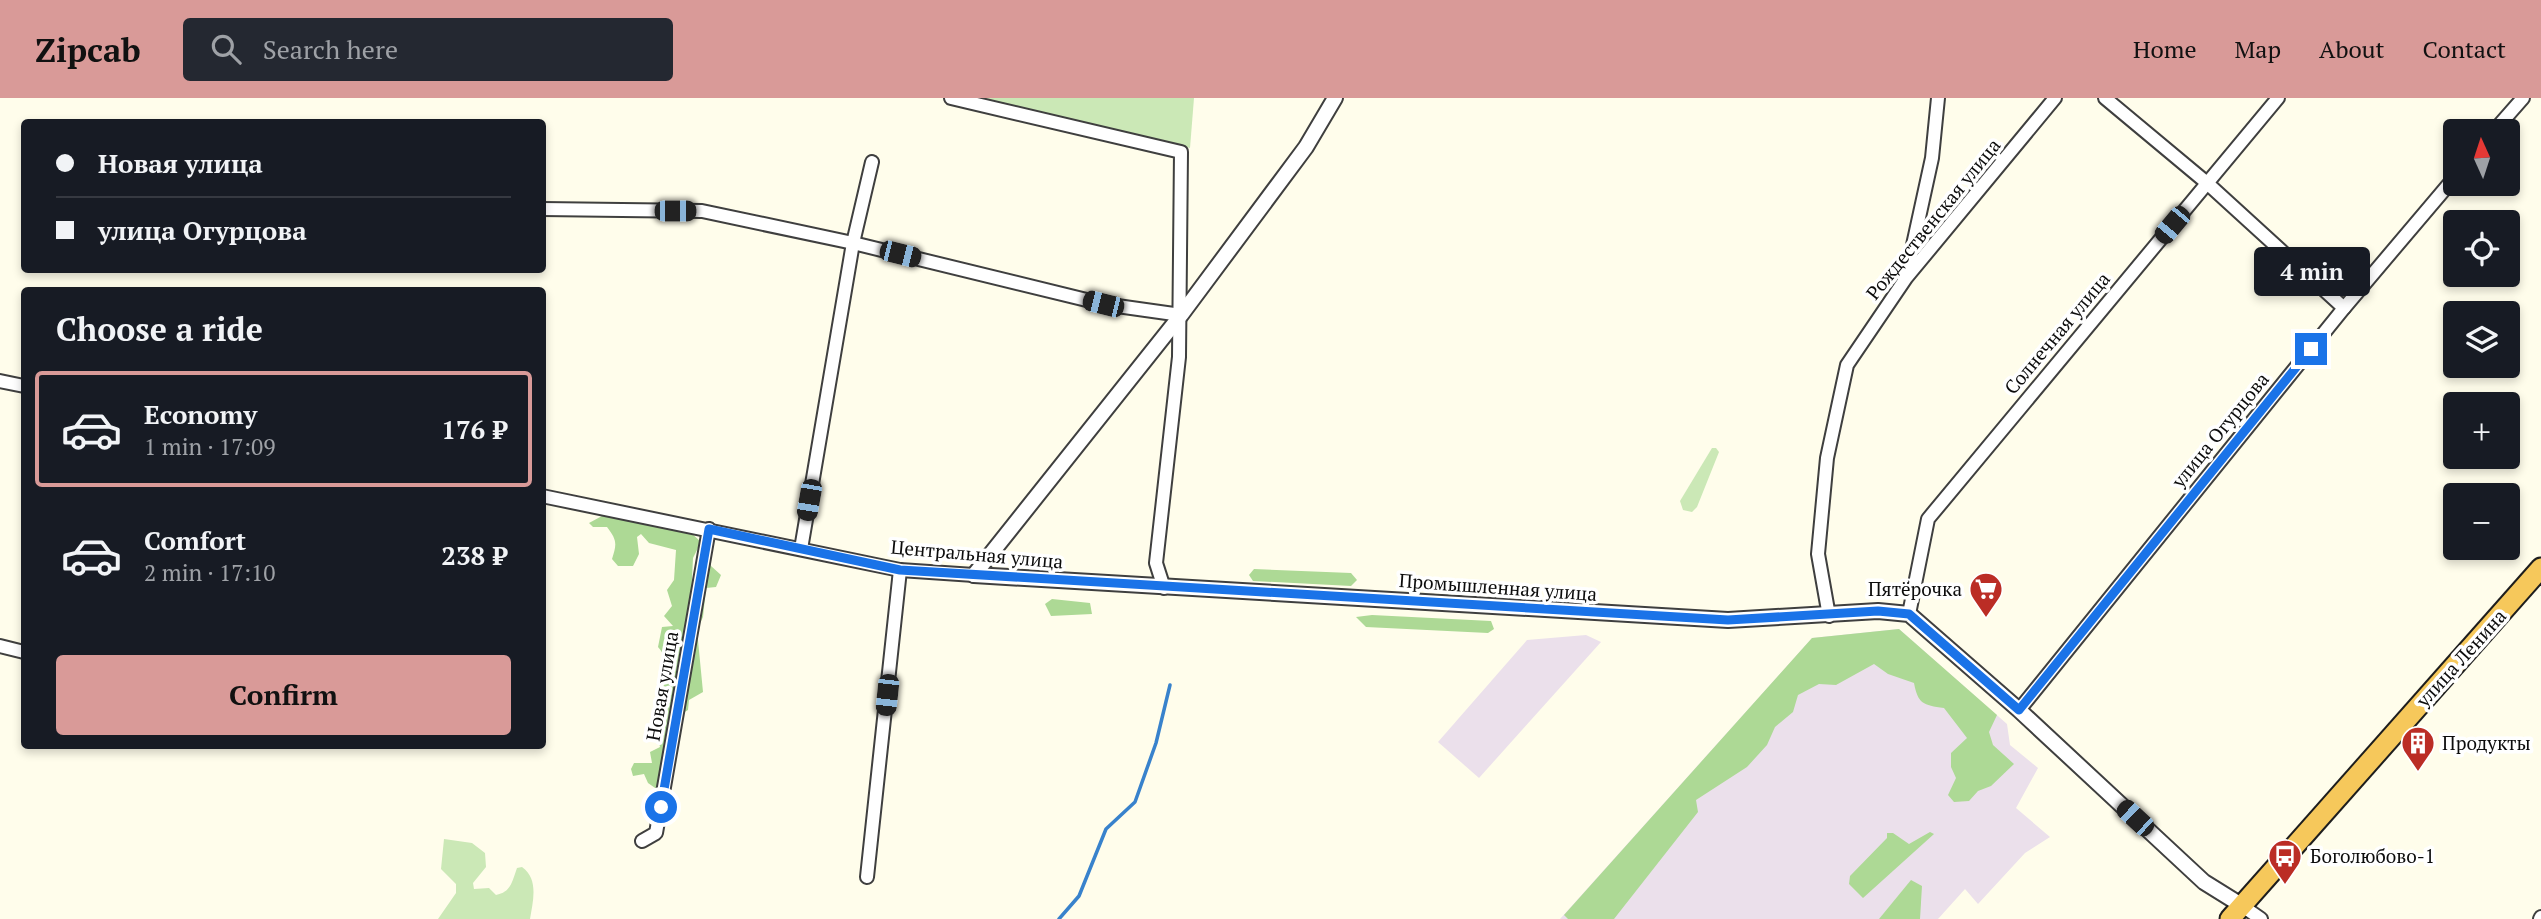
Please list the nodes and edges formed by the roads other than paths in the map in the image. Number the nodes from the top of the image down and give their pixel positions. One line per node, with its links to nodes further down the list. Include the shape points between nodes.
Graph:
1 (951, 98): 16 (street, via 1181,152)
2 (1335, 98): 16 (street, via 1306,148)
3 (1938, 98): 14 (street, via 1932,158)
4 (2055, 98): 14 (street, Рождественская улица)
5 (2105, 98): 10 (street)
6 (2277, 98): 10 (street, Солнечная улица)
7 (2523, 98): 8 (street)
8 (2505, 119)
9 (872, 162): 13 (street)
10 (2207, 183): 15 (street); 26 (street, Солнечная улица, via 1928,519)
11 (2443, 191): 15 (street, улица Огурцова)
12 (546, 209): 13 (street, via 702,211)
13 (853, 243): 16 (street, via 1103,304); 21 (street)
14 (1906, 278): 27 (street, Рождественская улица, via 1847,365 1827,458 1818,554)
15 (2344, 308): 30 (street, улица Огурцова)
16 (1181, 315): 24 (street); 25 (street, via 1156,563)
17 (0, 382): 18 (street)
18 (21, 386)
19 (546, 497): 20 (street, Центральная улица)
20 (709, 529): 21 (street, Центральная улица); 31 (street, Новая улица, via 656,833)
21 (801, 549): 23 (street, Центральная улица)
22 (2541, 568): 33 (highway, улица Ленина)
23 (900, 570): 24 (street, Центральная улица); 32 (street)
24 (974, 575): 25 (street, Центральная улица)
25 (1164, 588): 27 (street, Промышленная улица, via 1728,620)
26 (1909, 614): 27 (street, Промышленная улица, via 1878,611); 30 (street)
27 (1829, 616)
28 (0, 646): 29 (street)
29 (21, 651)
30 (2019, 710): 33 (street)
31 (642, 841)
32 (867, 877)
33 (2233, 914): 34 (street)
34 (2260, 919)

